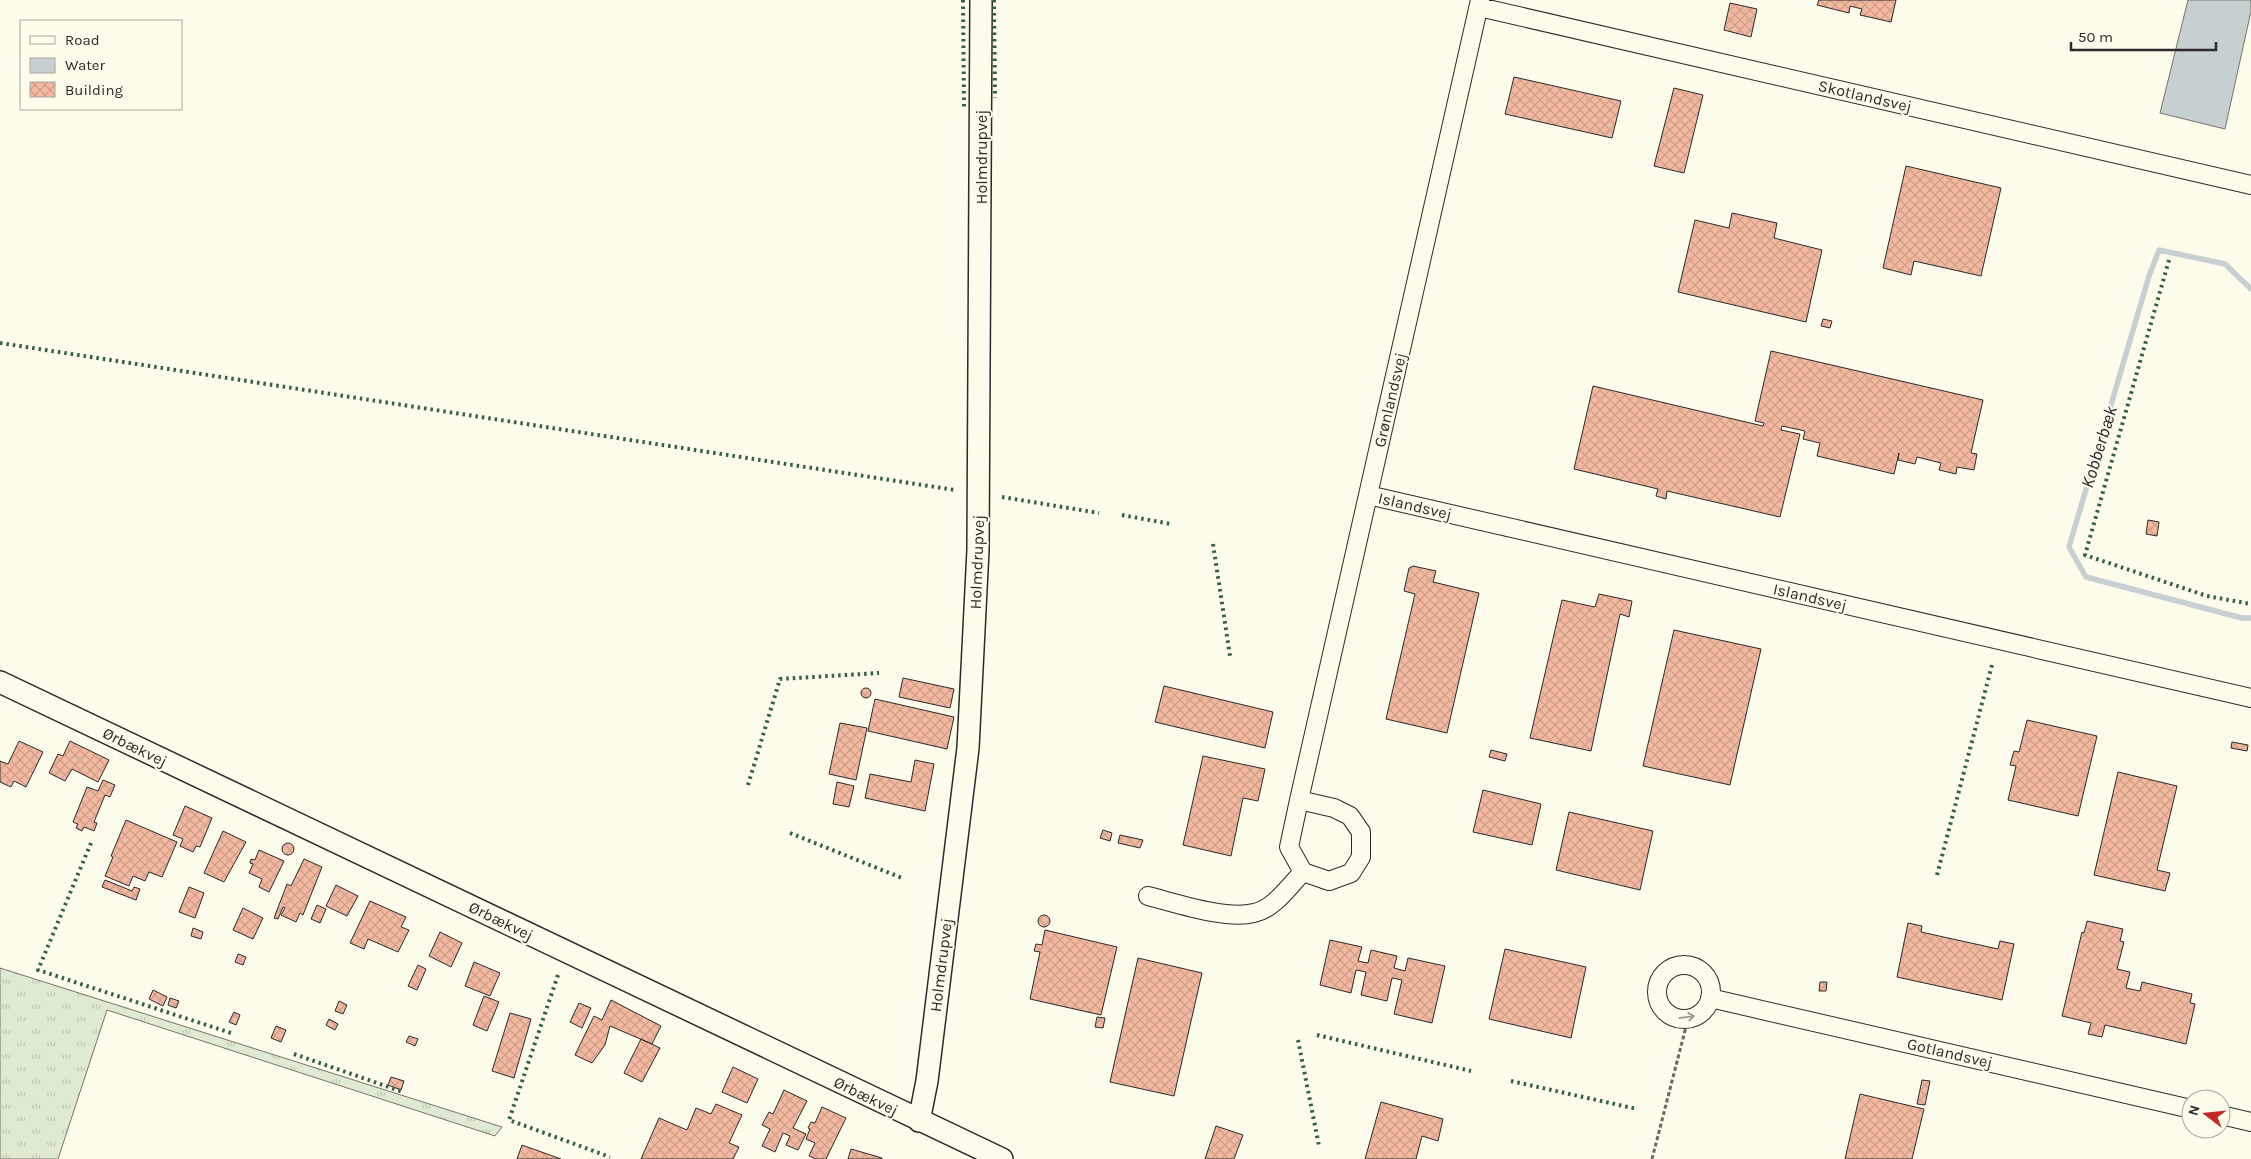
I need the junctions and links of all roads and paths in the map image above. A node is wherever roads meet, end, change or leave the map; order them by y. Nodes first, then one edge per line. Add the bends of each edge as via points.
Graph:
1 (982, 0) edge
2 (1479, 3) edge
3 (2251, 185) edge
4 (1368, 496) junction
5 (0, 682) edge
6 (2251, 698) edge
7 (1299, 800) junction
8 (1303, 872) junction
9 (1148, 896) dead end
10 (1710, 998) junction
11 (1688, 1019) junction
12 (2181, 1106) edge
13 (2231, 1118) edge
14 (919, 1121) junction
15 (2251, 1122) edge
16 (1002, 1159) edge
17 (1652, 1159) edge

1 - 14 street, Holmdrupvej via 978,550 968,738 927,1081
2 - 3 street, Skotlandsvej
2 - 4 street, Grønlandsvej
4 - 6 street, Islandsvej
4 - 7 street, Grønlandsvej
5 - 14 street, Ørbækvej
7 - 8 street, Grønlandsvej via 1289,848
7 - 8 street via 1334,808 1350,816 1360,832 1361,856 1351,873 1329,881
8 - 9 street via 1275,901 1254,913 1228,914
10 - 11 street via 1702,1012
10 -> 11 street via 1707,978 1700,970 1685,965 1670,969 1660,981 1657,996 1668,1014
10 - 12 street, Gotlandsvej
11 - 17 path
13 - 15 street
14 - 16 street, Ørbækvej

